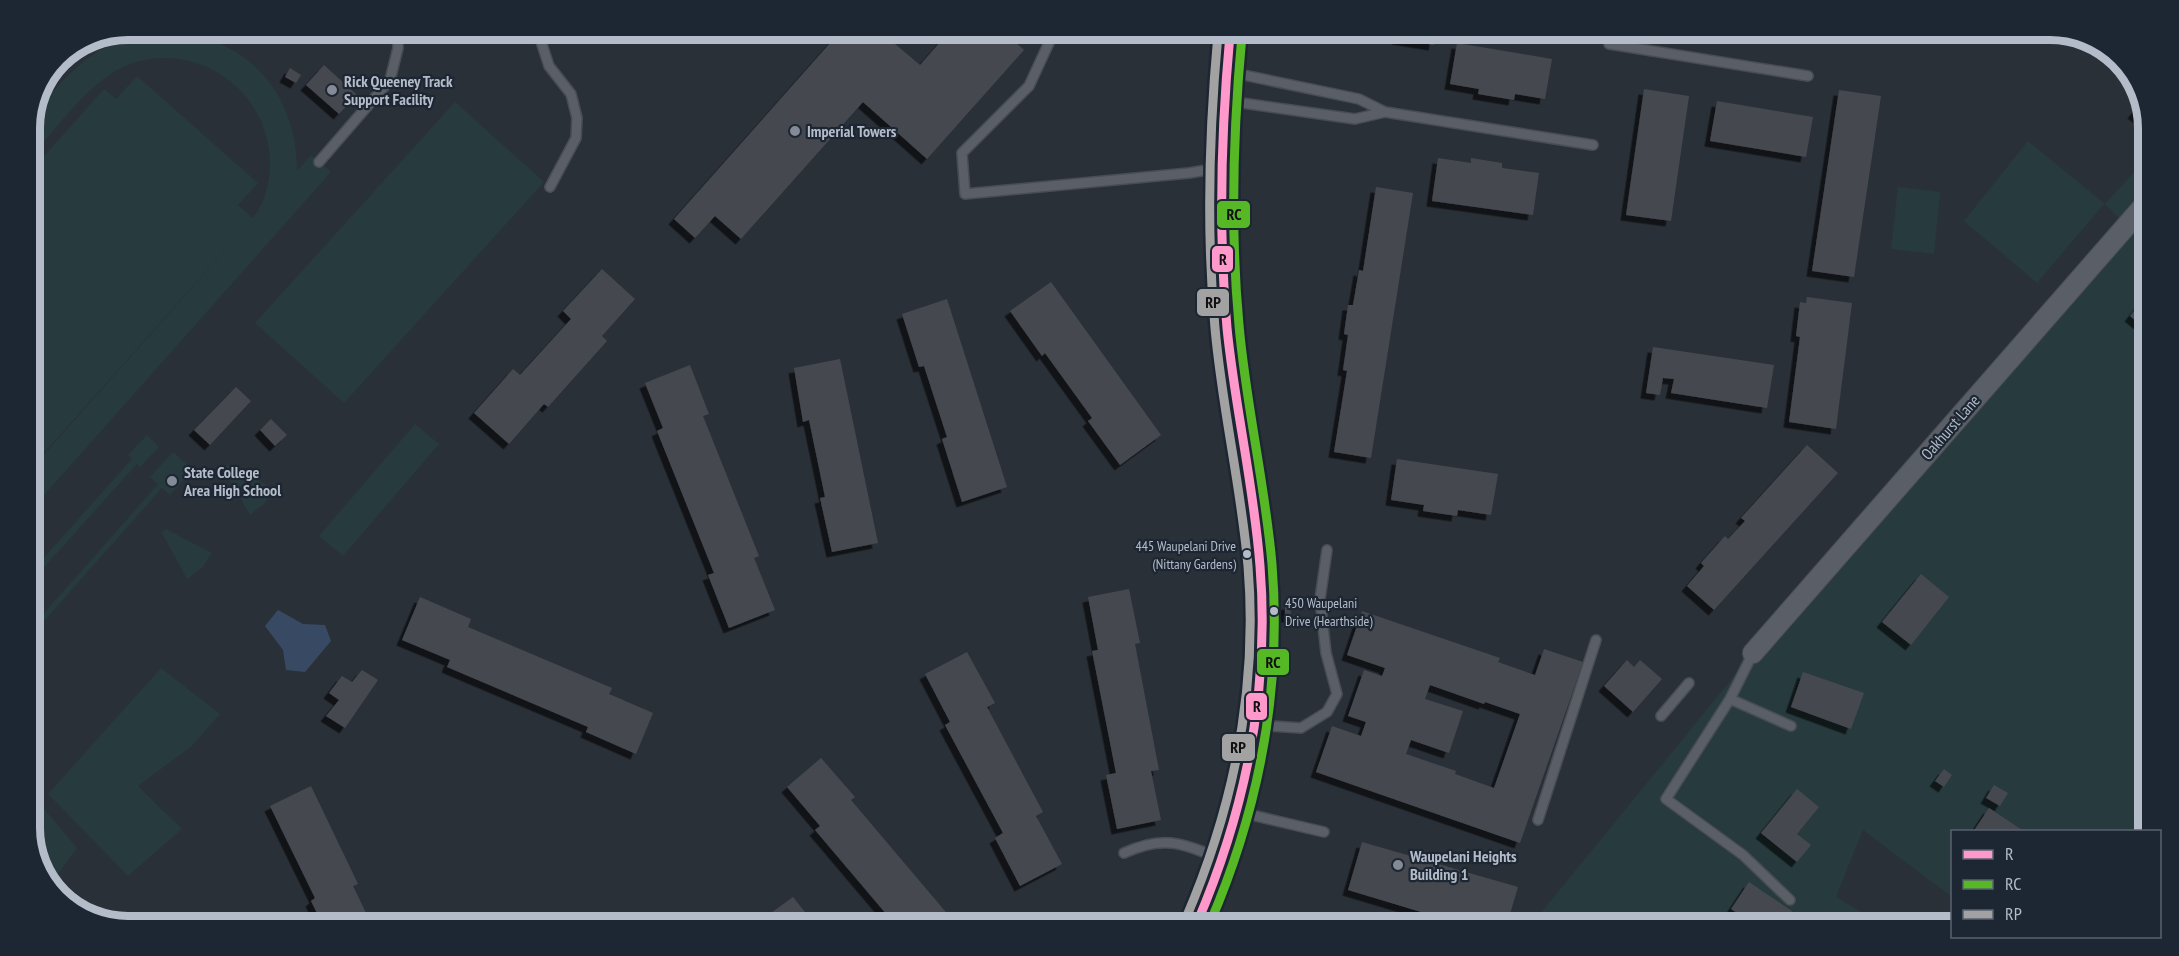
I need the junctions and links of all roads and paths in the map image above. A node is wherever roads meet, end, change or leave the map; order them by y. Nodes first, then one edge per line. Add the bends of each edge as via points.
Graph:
1 (398, 40) edge
2 (541, 40) edge
3 (1050, 40) edge
4 (1229, 40) edge
5 (1609, 44) dead end
6 (1226, 72) junction
7 (1808, 76) dead end
8 (1224, 100) junction
9 (1385, 112) junction
10 (1593, 145) dead end
11 (319, 162) dead end
12 (1222, 167) junction
13 (550, 187) dead end
14 (2138, 212) edge
15 (1327, 550) dead end
16 (1596, 640) dead end
17 (1753, 653) joint
18 (1689, 683) dead end
19 (1730, 699) junction
20 (1661, 716) dead end
21 (1255, 725) junction
22 (1791, 726) dead end
23 (1237, 812) junction
24 (1538, 820) dead end
25 (1324, 832) dead end
26 (1124, 853) dead end
27 (1222, 860) junction
28 (1790, 900) dead end
29 (1200, 916) edge

1 - 11 lane via 390,80
2 - 13 lane via 549,66 571,94 577,118 576,138
3 - 12 lane via 1029,86 962,153 965,194
4 - 6 street
5 - 7 lane
6 - 8 street
6 - 9 lane via 1359,99
8 - 9 lane via 1355,119
8 - 12 street
9 - 10 lane
12 - 21 street via 1227,329 1261,568 1262,642
14 - 17 street, Oakhurst Lane
15 - 21 lane via 1320,599 1326,652 1337,694 1327,712 1301,728
16 - 24 lane
17 - 19 lane
18 - 20 lane
19 - 22 lane
19 - 28 lane via 1666,799 1743,855
21 - 23 street
23 - 25 lane
23 - 27 street
26 - 27 lane via 1144,844 1165,842 1187,845
27 - 29 street

